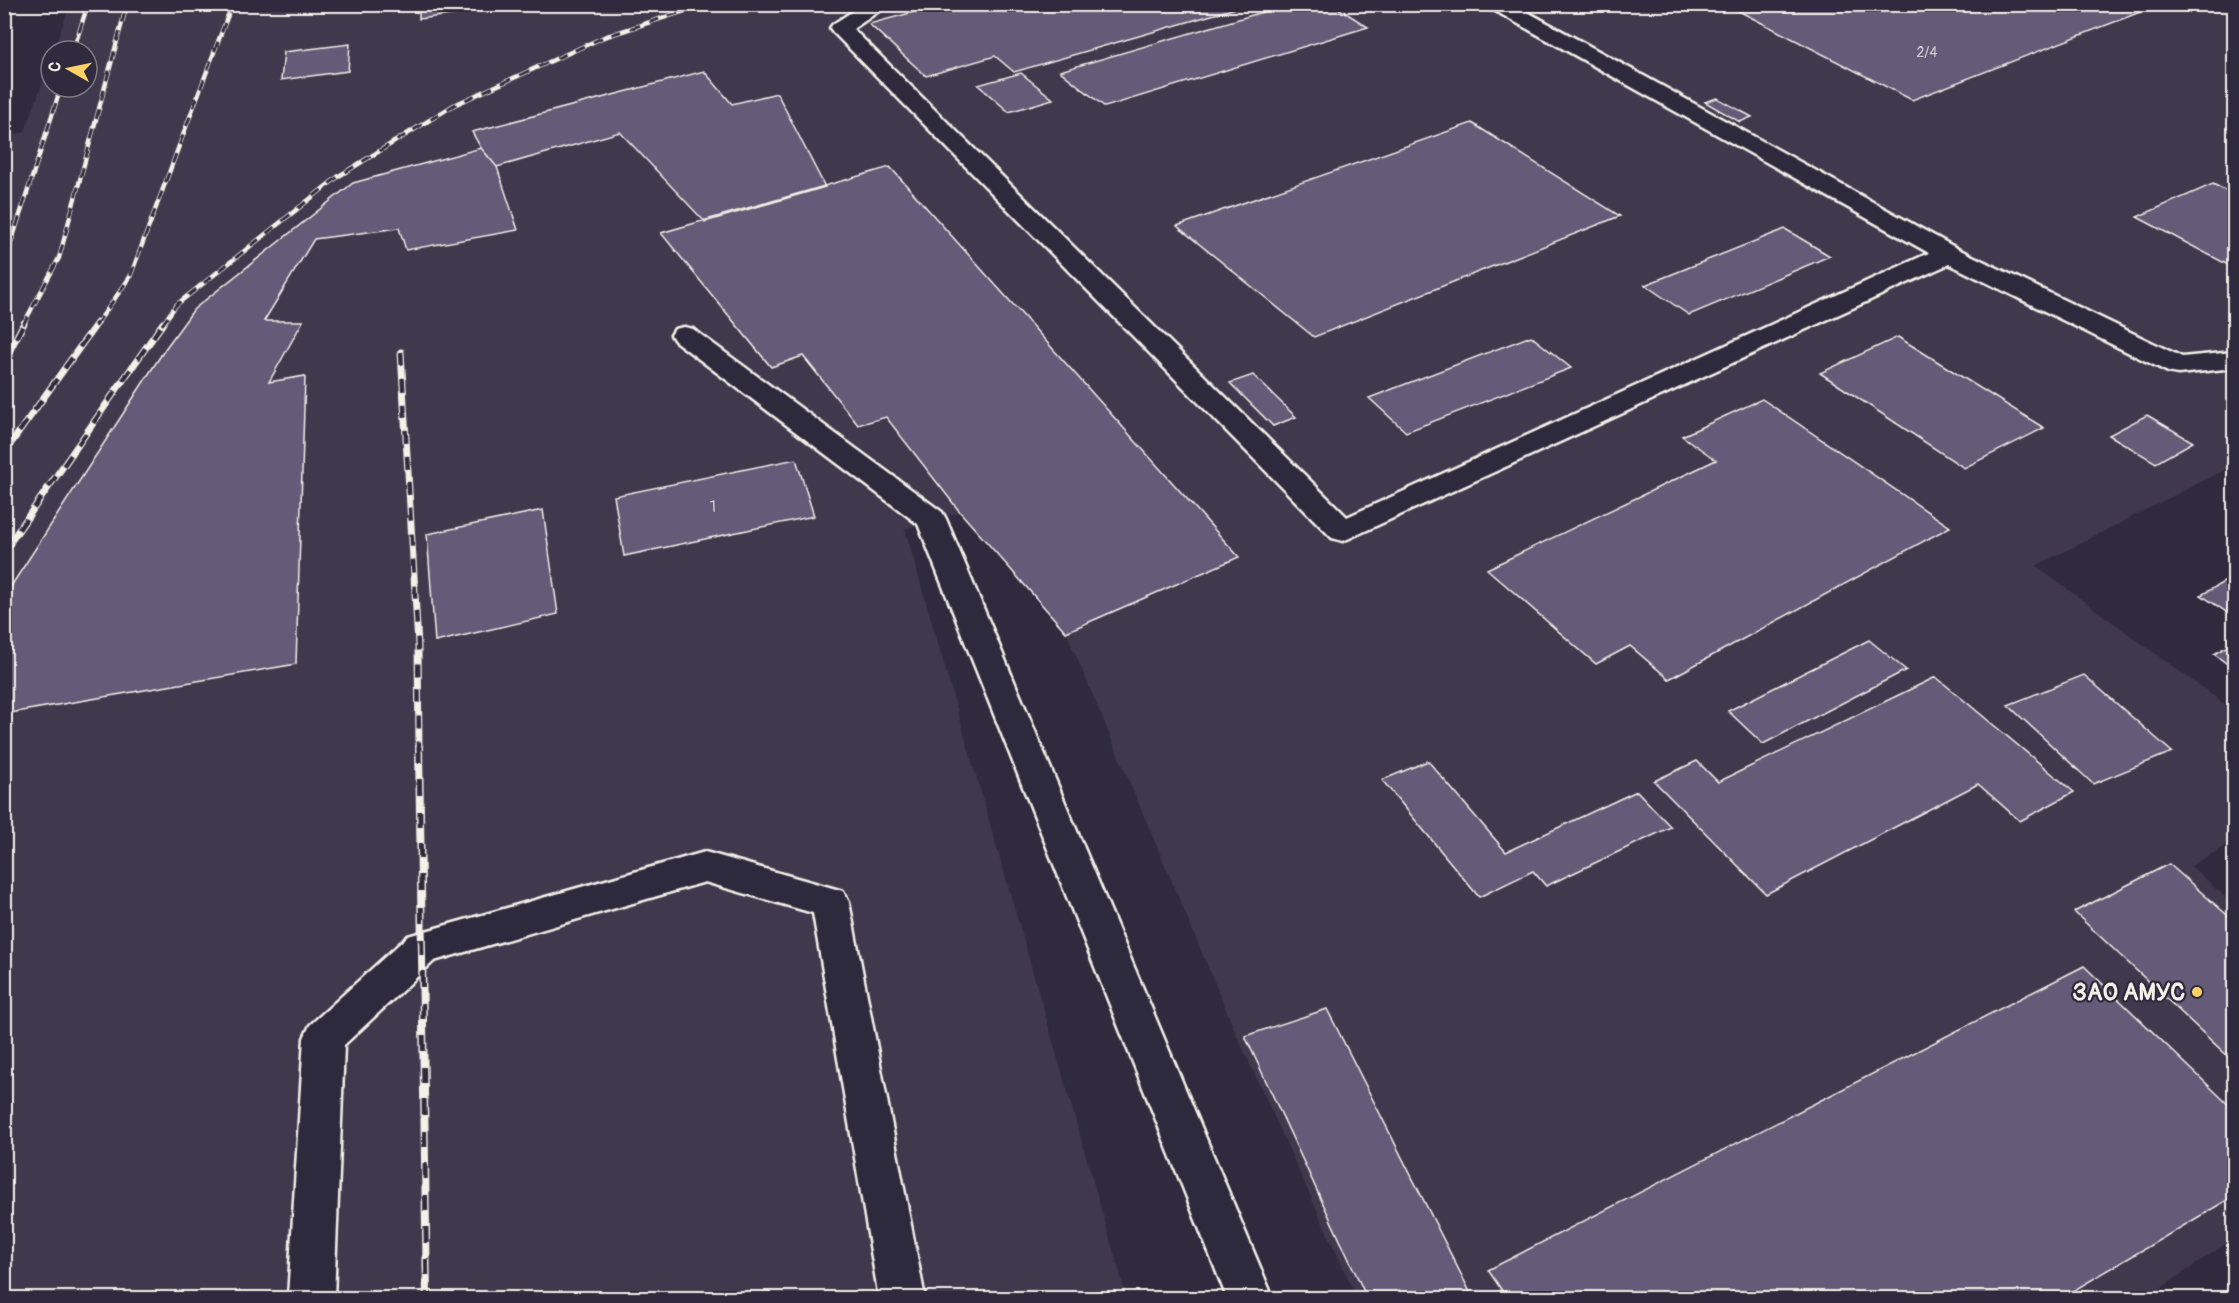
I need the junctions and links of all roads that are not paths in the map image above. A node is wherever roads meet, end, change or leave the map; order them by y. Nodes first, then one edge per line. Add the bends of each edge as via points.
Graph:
1 (879, 4) edge
2 (1497, 4) edge
3 (1949, 254) junction
4 (684, 335) dead end
5 (2235, 360) edge
6 (311, 1299) edge
7 (902, 1299) edge
8 (1250, 1299) edge

1 - 3 lane via 840,28 1343,531
2 - 3 lane
3 - 5 lane via 2178,366
4 - 8 lane via 931,519
6 - 7 lane via 324,1038 422,948 705,867 830,902

